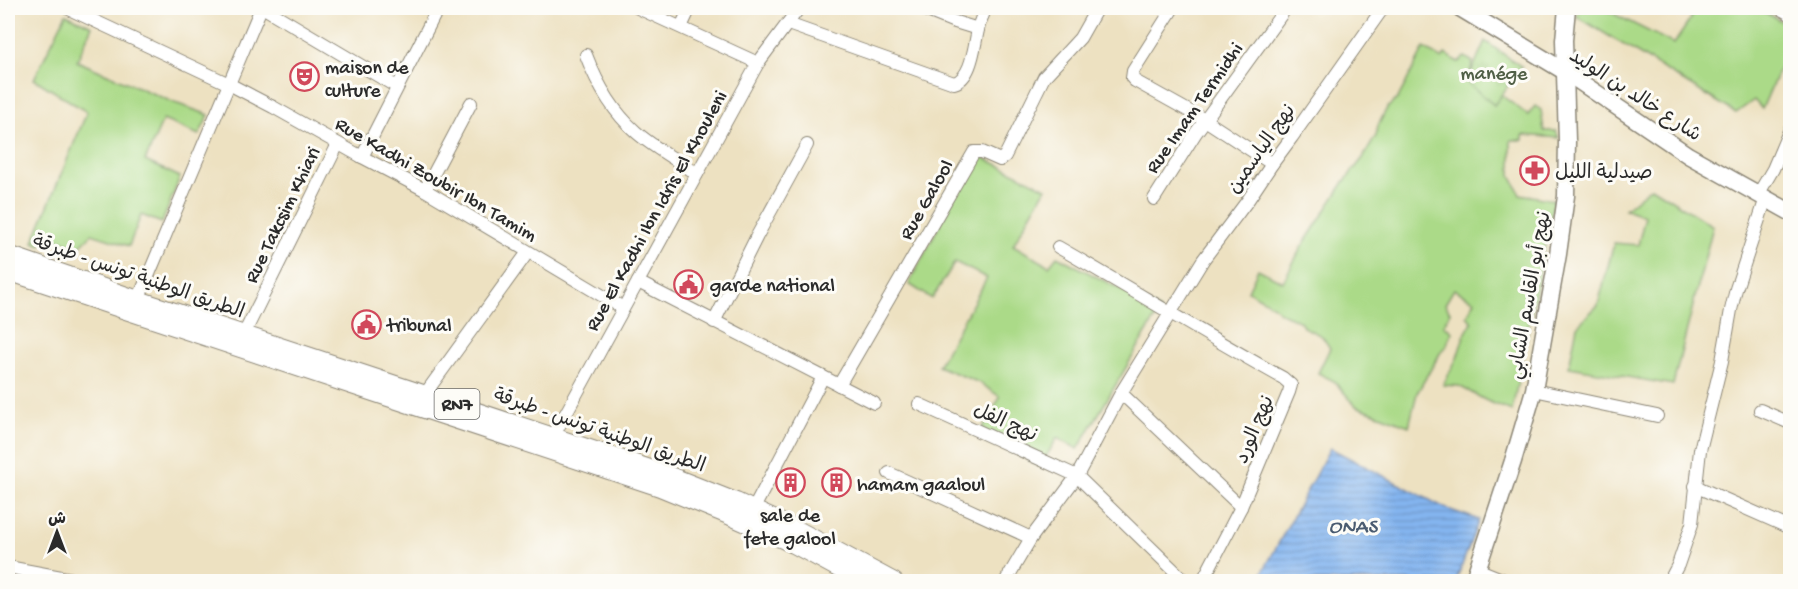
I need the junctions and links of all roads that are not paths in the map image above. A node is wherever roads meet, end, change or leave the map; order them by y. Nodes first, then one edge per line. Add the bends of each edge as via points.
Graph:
1 (67, 8) edge
2 (263, 8) edge
3 (438, 8) edge
4 (641, 8) edge
5 (690, 8) edge
6 (799, 8) edge
7 (920, 8) edge
8 (986, 8) edge
9 (1097, 8) edge
10 (1173, 8) edge
11 (1286, 8) edge
12 (1383, 8) edge
13 (1460, 8) edge
14 (1567, 8) edge
15 (1779, 8) edge
16 (1791, 14) edge
17 (788, 24) junction
18 (681, 27) junction
19 (978, 28) junction
20 (586, 55) dead end
21 (758, 63) junction
22 (1564, 71) junction
23 (228, 84) junction
24 (397, 87) junction
25 (471, 103) dead end
26 (1205, 120) junction
27 (1791, 129) edge
28 (338, 144) junction
29 (807, 145) dead end
30 (362, 157) junction
31 (1272, 164) junction
32 (697, 174) junction
33 (425, 190) junction
34 (1762, 196) junction
35 (1154, 199) dead end
36 (1791, 212) edge
37 (1058, 247) dead end
38 (528, 252) junction
39 (8, 255) edge
40 (8, 271) edge
41 (638, 282) junction
42 (138, 300) junction
43 (623, 308) junction
44 (1170, 311) junction
45 (714, 321) junction
46 (244, 334) junction
47 (823, 377) junction
48 (839, 385) junction
49 (1534, 390) junction
50 (1121, 393) junction
51 (425, 394) junction
52 (874, 403) dead end
53 (919, 404) dead end
54 (1760, 410) dead end
55 (1658, 416) dead end
56 (1791, 423) edge
57 (554, 435) junction
58 (889, 473) dead end
59 (1077, 476) junction
60 (1695, 486) junction
61 (1241, 507) junction
62 (753, 510) junction
63 (1791, 528) edge
64 (1031, 538) junction
65 (8, 567) edge
66 (1475, 575) edge
67 (88, 582) edge
68 (864, 582) edge
69 (894, 582) edge
70 (1005, 582) edge
71 (1186, 582) edge
72 (1202, 582) edge
73 (1509, 582) edge
74 (1669, 582) edge

1 - 23 street, Rue Kadhi Zoubir Ibn Tamim
2 - 23 street
2 - 24 street
3 - 24 street
4 - 18 street
5 - 18 street
6 - 17 street, Rue El Kadhi Ibn Idris El Khouleni
7 - 19 street
8 - 19 street
9 - 48 street, Rue Galool via 1080,38 1044,77 1005,156 1000,160 974,152
10 - 26 street via 1132,78
11 - 26 street, Rue Imam Termidhi
12 - 31 street, نهج الياسمين
13 - 22 street, شارع خالد بن الوليد
14 - 22 street, نهج أبو القاسم الشابي
15 - 16 street
17 - 19 street via 954,83 963,79 968,68
17 - 21 street, Rue El Kadhi Ibn Idris El Khouleni
18 - 21 street
20 - 32 street via 618,114 637,133
21 - 32 street, Rue El Kadhi Ibn Idris El Khouleni
22 - 34 street, شارع خالد بن الوليد via 1688,155
22 - 49 street, نهج أبو القاسم الشابي via 1566,196
23 - 28 street, Rue Kadhi Zoubir Ibn Tamim
23 - 42 street
24 - 30 street
25 - 33 street
26 - 31 street
26 - 35 street, Rue Imam Termidhi
27 - 34 street
28 - 30 street, Rue Kadhi Zoubir Ibn Tamim
28 - 46 street, Rue Takcsim Khiari
29 - 45 street
30 - 33 street, Rue Kadhi Zoubir Ibn Tamim
31 - 44 street, نهج الياسمين
32 - 41 street, Rue El Kadhi Ibn Idris El Khouleni
33 - 38 street, Rue Kadhi Zoubir Ibn Tamim
34 - 36 street, شارع خالد بن الوليد
34 - 60 street via 1736,289
37 - 44 street
38 - 43 street, Rue Kadhi Zoubir Ibn Tamim
38 - 51 street
39 - 42 main road, الطريق الوطنية تونس - طبرقة / RN7
40 - 68 main road, الطريق الوطنية تونس - طبرقة / RN7 via 660,488 794,544
41 - 43 street, Rue El Kadhi Ibn Idris El Khouleni
41 - 45 street
42 - 46 main road, الطريق الوطنية تونس - طبرقة / RN7
43 - 57 street, Rue El Kadhi Ibn Idris El Khouleni
44 - 50 street, نهج الياسمين
44 - 61 street, نهج الورد via 1291,385
45 - 47 street
46 - 51 main road, الطريق الوطنية تونس - طبرقة / RN7
47 - 48 street
47 - 62 street
48 - 52 street
49 - 55 street
49 - 66 street, نهج أبو القاسم الشابي
50 - 59 street, نهج الياسمين
50 - 61 street
51 - 57 main road, الطريق الوطنية تونس - طبرقة / RN7
53 - 59 street, نهج الفل
54 - 56 street
57 - 62 main road, الطريق الوطنية تونس - طبرقة / RN7
58 - 64 street
59 - 64 street, نهج الياسمين
59 - 71 street
60 - 63 street
60 - 74 street via 1692,524
61 - 72 street, نهج الورد
62 - 69 main road, الطريق الوطنية تونس - طبرقة / RN7
64 - 70 street, نهج الياسمين
65 - 67 street
66 - 73 street

